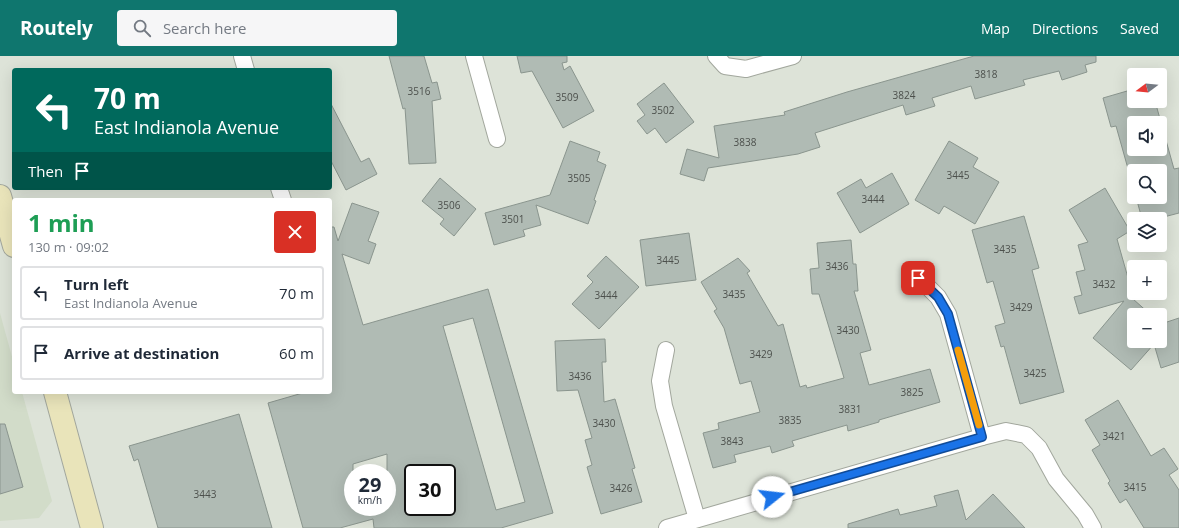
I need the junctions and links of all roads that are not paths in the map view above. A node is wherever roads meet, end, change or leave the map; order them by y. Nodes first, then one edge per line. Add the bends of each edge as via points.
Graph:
1 (242, 56) edge
2 (474, 56) edge
3 (793, 56) edge
4 (720, 61) edge
5 (245, 68) edge
6 (497, 139) dead end
7 (0, 196) edge
8 (12, 239) edge
9 (918, 278) dead end
10 (666, 350) dead end
11 (56, 394) edge
12 (982, 437) junction
13 (697, 519) junction
14 (92, 528) edge
15 (667, 528) edge
16 (1093, 528) edge

1 - 5 street
2 - 6 street
3 - 4 street via 746,69
7 - 8 main road
9 - 12 street via 938,297 948,314
10 - 13 street via 660,381 664,406
11 - 14 main road
12 - 13 street
12 - 16 street via 1006,431 1026,435 1039,448 1056,479 1085,514
13 - 15 street

